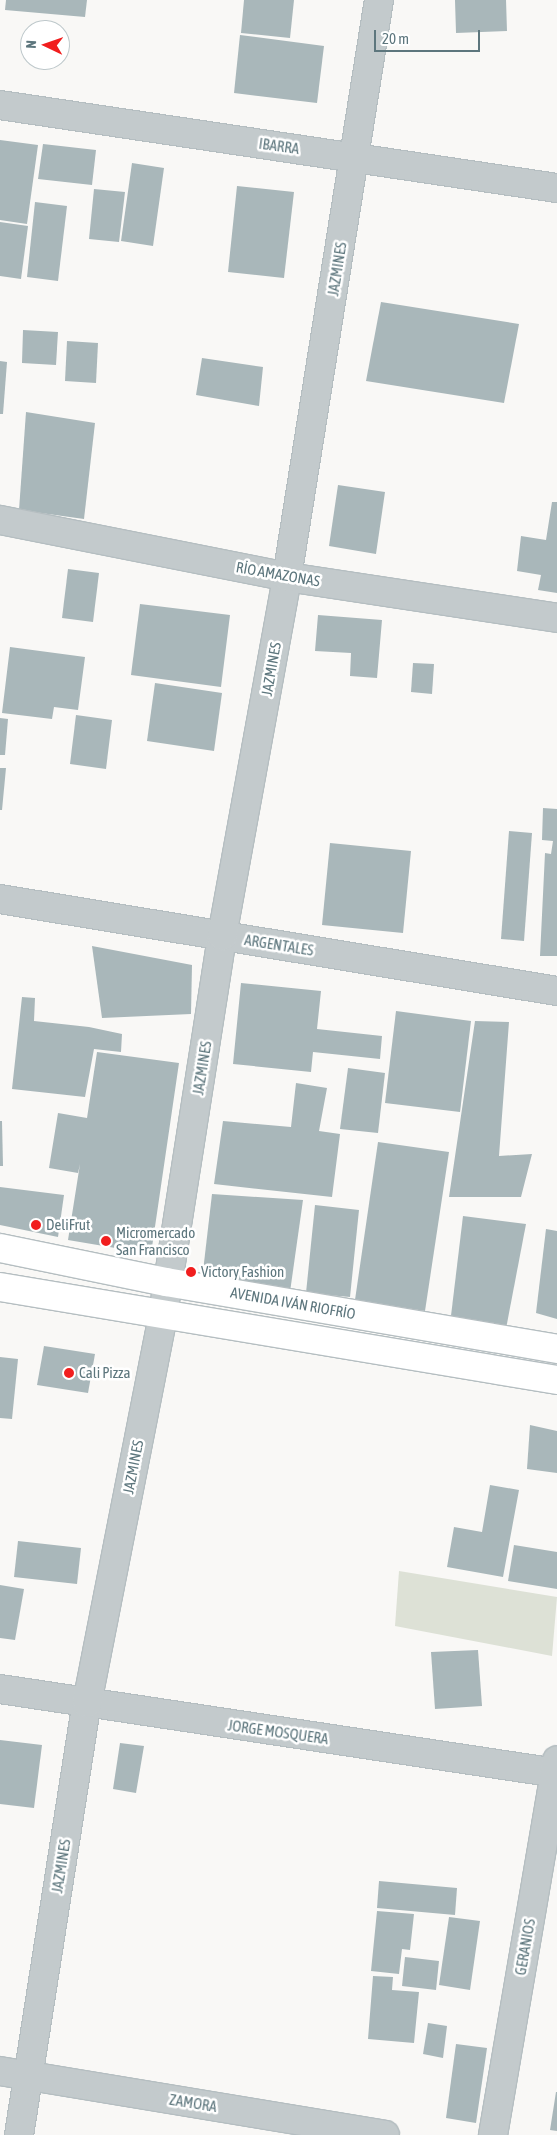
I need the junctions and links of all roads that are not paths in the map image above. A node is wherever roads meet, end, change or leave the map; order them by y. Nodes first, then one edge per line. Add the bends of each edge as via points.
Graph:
1 (379, 0) edge
2 (0, 105) edge
3 (354, 157) junction
4 (557, 188) edge
5 (0, 520) edge
6 (287, 577) junction
7 (557, 618) edge
8 (0, 899) edge
9 (222, 936) junction
10 (557, 991) edge
11 (0, 1248) edge
12 (166, 1282) junction
13 (0, 1287) edge
14 (163, 1314) junction
15 (557, 1349) edge
16 (557, 1380) edge
17 (0, 1689) edge
18 (87, 1703) junction
19 (556, 1768) edge
20 (0, 2071) edge
21 (28, 2076) junction
22 (19, 2135) edge
23 (385, 2135) edge
24 (493, 2135) edge

1 - 3 street, JAZMINES
2 - 3 street, IBARRA
3 - 4 street, IBARRA
3 - 6 street, JAZMINES
5 - 6 street, RÍO AMAZONAS
6 - 7 street, RÍO AMAZONAS
6 - 9 street, JAZMINES
8 - 9 street, ARGENTALES
9 - 10 street, ARGENTALES
9 - 12 street, JAZMINES
11 - 12 main road, AVENIDA IVÁN RIOFRÍO
12 - 14 street, JAZMINES
12 - 15 main road, AVENIDA IVÁN RIOFRÍO
13 - 14 main road
14 - 16 main road
14 - 18 street, JAZMINES
17 - 18 street, JORGE MOSQUERA
18 - 19 street, JORGE MOSQUERA
18 - 21 street, JAZMINES
19 - 24 street, GERANIOS
20 - 21 street, ZAMORA
21 - 22 street, JAZMINES
21 - 23 street, ZAMORA

